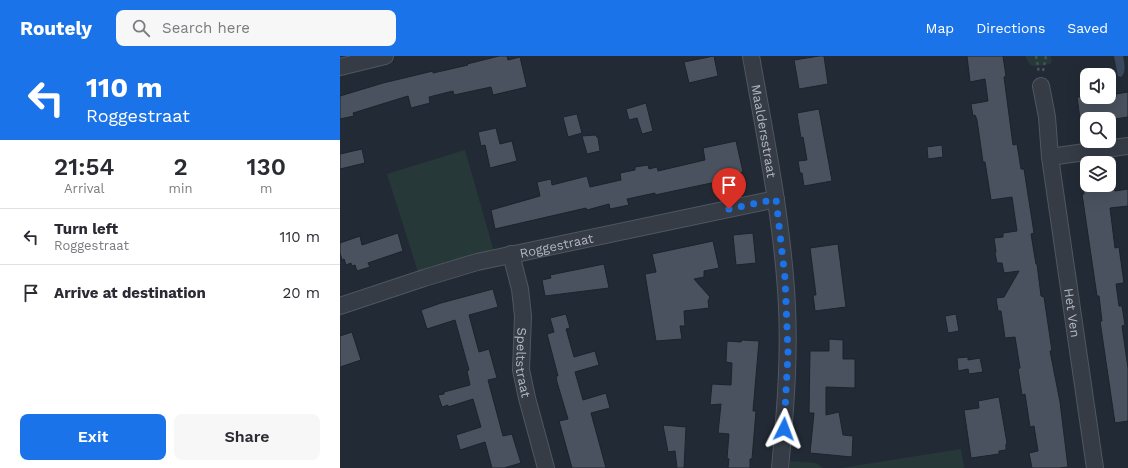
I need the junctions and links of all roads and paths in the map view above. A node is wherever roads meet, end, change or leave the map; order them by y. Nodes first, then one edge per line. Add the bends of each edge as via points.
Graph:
1 (385, 56) edge
2 (751, 56) edge
3 (340, 67) edge
4 (1041, 86) dead end
5 (1128, 146) edge
6 (1050, 156) junction
7 (776, 199) junction
8 (511, 254) junction
9 (340, 306) edge
10 (546, 468) edge
11 (780, 468) edge
12 (1095, 468) edge

1 - 3 street
2 - 7 street, Maaldersstraat
4 - 6 street, Het Ven
5 - 6 street
6 - 12 street, Het Ven
7 - 8 street, Roggestraat
7 - 11 street, Maaldersstraat via 785,278 788,353
8 - 9 street, Roggestraat via 424,278
8 - 10 street, Speltstraat via 520,289 523,316 521,370

